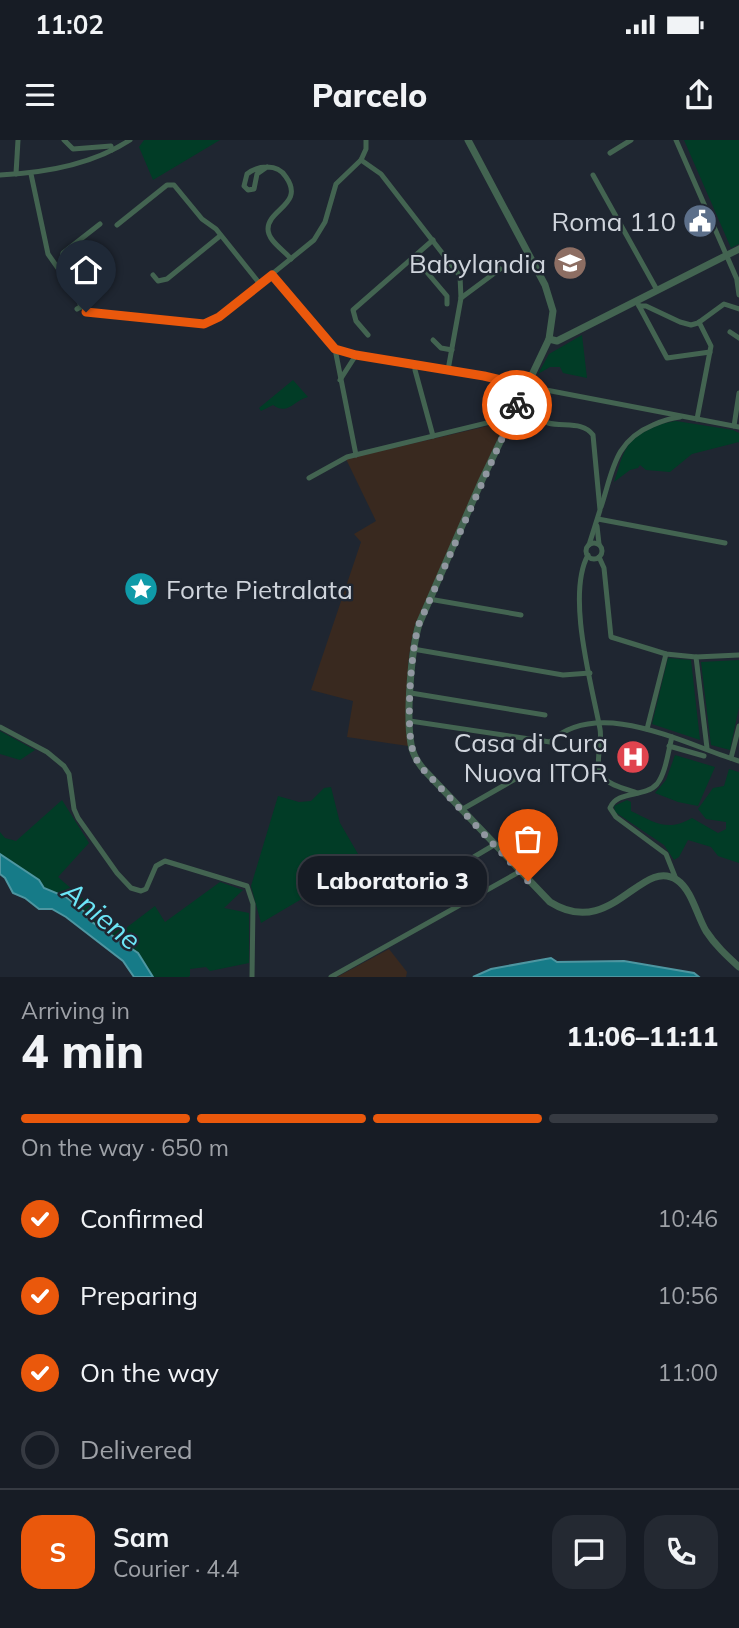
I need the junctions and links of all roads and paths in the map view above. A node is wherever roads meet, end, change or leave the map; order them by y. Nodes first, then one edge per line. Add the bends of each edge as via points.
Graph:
1 (18, 140) edge
2 (64, 140) edge
3 (130, 140) edge
4 (366, 140) edge
5 (468, 140) edge
6 (631, 140) edge
7 (676, 140) edge
8 (112, 150) junction
9 (610, 153) dead end
10 (361, 160) junction
11 (267, 167) junction
12 (16, 174) junction
13 (31, 174) junction
14 (0, 175) edge
15 (593, 175) dead end
16 (100, 224) dead end
17 (117, 225) dead end
18 (220, 236) junction
19 (433, 240) junction
20 (739, 248) edge
21 (726, 255) junction
22 (414, 257) junction
23 (291, 259) junction
24 (500, 269) dead end
25 (87, 271) dead end
26 (153, 275) dead end
27 (272, 275) junction
28 (738, 282) edge
29 (260, 284) junction
30 (74, 285) junction
31 (657, 290) junction
32 (739, 295) edge
33 (461, 298) junction
34 (447, 304) dead end
35 (638, 304) junction
36 (739, 309) edge
37 (699, 323) junction
38 (730, 332) dead end
39 (368, 335) dead end
40 (739, 338) edge
41 (549, 339) junction
42 (433, 341) dead end
43 (335, 349) junction
44 (452, 350) junction
45 (710, 352) junction
46 (356, 355) junction
47 (415, 370) dead end
48 (448, 370) junction
49 (340, 380) junction
50 (526, 386) junction
51 (739, 393) edge
52 (522, 395) junction
53 (666, 412) junction
54 (511, 417) junction
55 (685, 417) junction
56 (697, 419) junction
57 (664, 420) junction
58 (736, 426) edge
59 (433, 436) junction
60 (356, 455) junction
61 (309, 478) dead end
62 (600, 510) junction
63 (597, 521) junction
64 (725, 543) dead end
65 (599, 544) junction
66 (589, 545) junction
67 (589, 555) junction
68 (599, 557) junction
69 (429, 599) junction
70 (521, 615) dead end
71 (413, 649) junction
72 (666, 654) junction
73 (739, 655) edge
74 (696, 657) junction
75 (590, 673) junction
76 (411, 693) junction
77 (545, 716) dead end
78 (410, 721) junction
79 (598, 723) junction
80 (739, 726) edge
81 (0, 727) edge
82 (647, 729) junction
83 (671, 737) junction
84 (669, 746) junction
85 (707, 748) junction
86 (704, 757) dead end
87 (731, 758) junction
88 (739, 761) edge
89 (531, 770) dead end
90 (637, 793) junction
91 (461, 810) junction
92 (494, 845) junction
93 (519, 872) junction
94 (676, 879) junction
95 (435, 880) dead end
96 (739, 967) edge
97 (252, 977) edge
98 (331, 977) edge

1 - 12 street
2 - 8 street via 73,149 111,146
3 - 8 street
4 - 10 street
5 - 41 street via 545,285 553,315
6 - 9 street
7 - 21 street
8 - 13 street
10 - 19 street via 381,174
10 - 23 street via 336,184 319,234
11 - 11 street via 247,174 247,189 256,188 257,174
11 - 23 street via 283,172 290,185 288,202 270,221 268,231
12 - 13 street
12 - 14 street
13 - 30 street via 48,254
15 - 31 street
16 - 30 street via 63,253
17 - 18 street via 172,184
18 - 26 street via 167,279 158,281
18 - 29 street
19 - 22 street
19 - 33 street via 457,271
20 - 21 street
21 - 28 street
21 - 31 street
22 - 34 street via 447,296
22 - 39 street via 352,310
23 - 27 street
24 - 33 street
25 - 30 street
27 - 29 street
27 - 43 street
28 - 32 street
29 - 30 street via 204,324 107,315 84,308
31 - 35 street
33 - 44 street
35 - 37 street via 683,324
35 - 41 street via 559,340
35 - 45 street via 667,358
36 - 37 street via 722,305
37 - 45 street
38 - 40 street
41 - 50 street
42 - 44 street
43 - 46 street
43 - 49 street
44 - 48 street
45 - 56 street
46 - 48 street
46 - 49 street
47 - 59 street
48 - 50 street
49 - 60 street
50 - 52 street
50 - 53 street
51 - 58 street
52 - 54 street
52 - 62 street via 548,423 577,426 592,434
53 - 55 street
53 - 57 street
54 - 59 street
54 - 69 street
55 - 56 street
55 - 57 street
56 - 58 street
57 - 62 street via 625,443
59 - 60 street
60 - 61 street
62 - 63 street
63 - 64 street
63 - 65 street
63 - 66 street
65 - 66 street
65 - 68 street
66 - 67 street
67 - 68 street
67 - 75 street via 579,595
68 - 72 street via 611,637
69 - 70 street
69 - 71 street
71 - 75 street via 563,675
71 - 76 street
72 - 74 street
72 - 82 street
73 - 74 street
74 - 85 street
75 - 79 street
76 - 77 street
76 - 78 street
78 - 79 street via 550,742 569,728
78 - 91 street via 417,760
79 - 82 street
79 - 90 street via 602,775
80 - 87 street
81 - 97 street via 64,766 76,814 131,888 146,889 156,866 163,862 247,886 253,904
82 - 83 street
83 - 84 street
83 - 85 street
84 - 86 street
84 - 90 street via 659,782 649,791
85 - 87 street
87 - 88 street
89 - 91 street
90 - 94 street via 614,802 610,811 663,851
91 - 92 street
92 - 93 street
92 - 95 street
93 - 94 street via 550,902 579,914 602,909 655,877
93 - 98 street
94 - 96 street via 708,933

